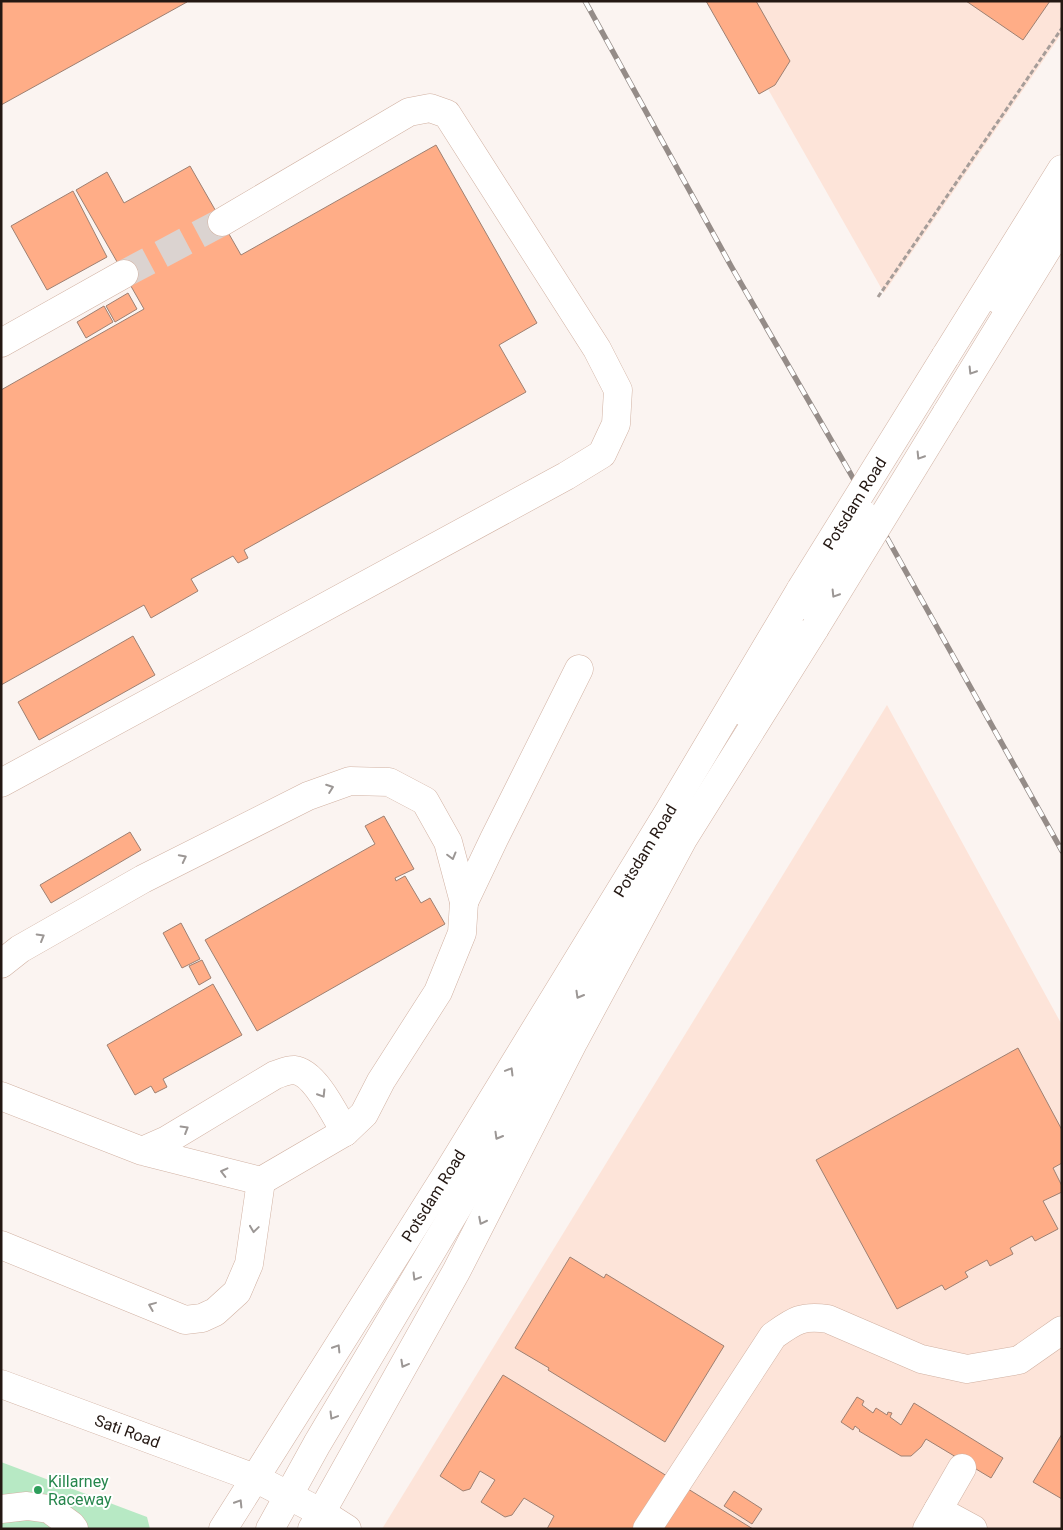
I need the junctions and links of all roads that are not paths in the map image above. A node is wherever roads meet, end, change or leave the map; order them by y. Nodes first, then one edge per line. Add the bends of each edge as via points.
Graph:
1 (1062, 168) edge
2 (1062, 197) edge
3 (222, 222) tunnel mouth
4 (1062, 226) edge
5 (124, 274) tunnel mouth
6 (1, 343) edge
7 (948, 364) junction
8 (808, 608) junction
9 (579, 669) dead end
10 (1, 783) edge
11 (464, 902) junction
12 (1, 964) edge
13 (1, 1096) edge
14 (345, 1132) junction
15 (142, 1152) junction
16 (261, 1181) junction
17 (1, 1245) edge
18 (1062, 1330) edge
19 (1, 1384) edge
20 (962, 1468) dead end
21 (255, 1478) junction
22 (289, 1495) junction
23 (1, 1509) edge
24 (317, 1521) edge
25 (951, 1524) edge
26 (74, 1529) edge
27 (223, 1529) edge
28 (270, 1529) edge
29 (347, 1529) edge
30 (647, 1529) edge

1 - 7 main road, Potsdam Road
2 - 7 main road
3 - 10 main road via 409,112 430,108 447,114 597,349 618,390 616,424 602,454 566,476
4 -> 8 main road, Potsdam Road, bridge via 946,414
5 - 6 main road
7 - 8 main road, Potsdam Road, bridge
21 -> 8 main road, Potsdam Road via 448,1172 669,811
8 -> 22 main road via 680,816 462,1200
8 -> 24 main road, Potsdam Road via 574,1041 456,1272
9 - 11 main road
12 -> 11 main road via 20,949 143,879 308,796 350,781 389,782 425,801 448,842
11 - 14 main road via 462,933 438,992 381,1081 364,1114
13 - 15 main road
15 -> 14 main road via 275,1076 295,1070 315,1084
14 - 16 main road
16 -> 15 main road
16 -> 17 main road via 249,1264 237,1292 215,1312 202,1318 185,1320
18 - 30 main road via 1019,1360 967,1369 921,1359 828,1319 796,1320 772,1336
19 - 21 main road, Sati Road
20 - 25 main road
21 - 22 main road, Sati Road
27 -> 21 main road, Potsdam Road
22 - 24 main road, Sati Road
22 - 28 main road
23 - 26 main road via 27,1506 50,1509
24 - 29 main road, Sati Road

